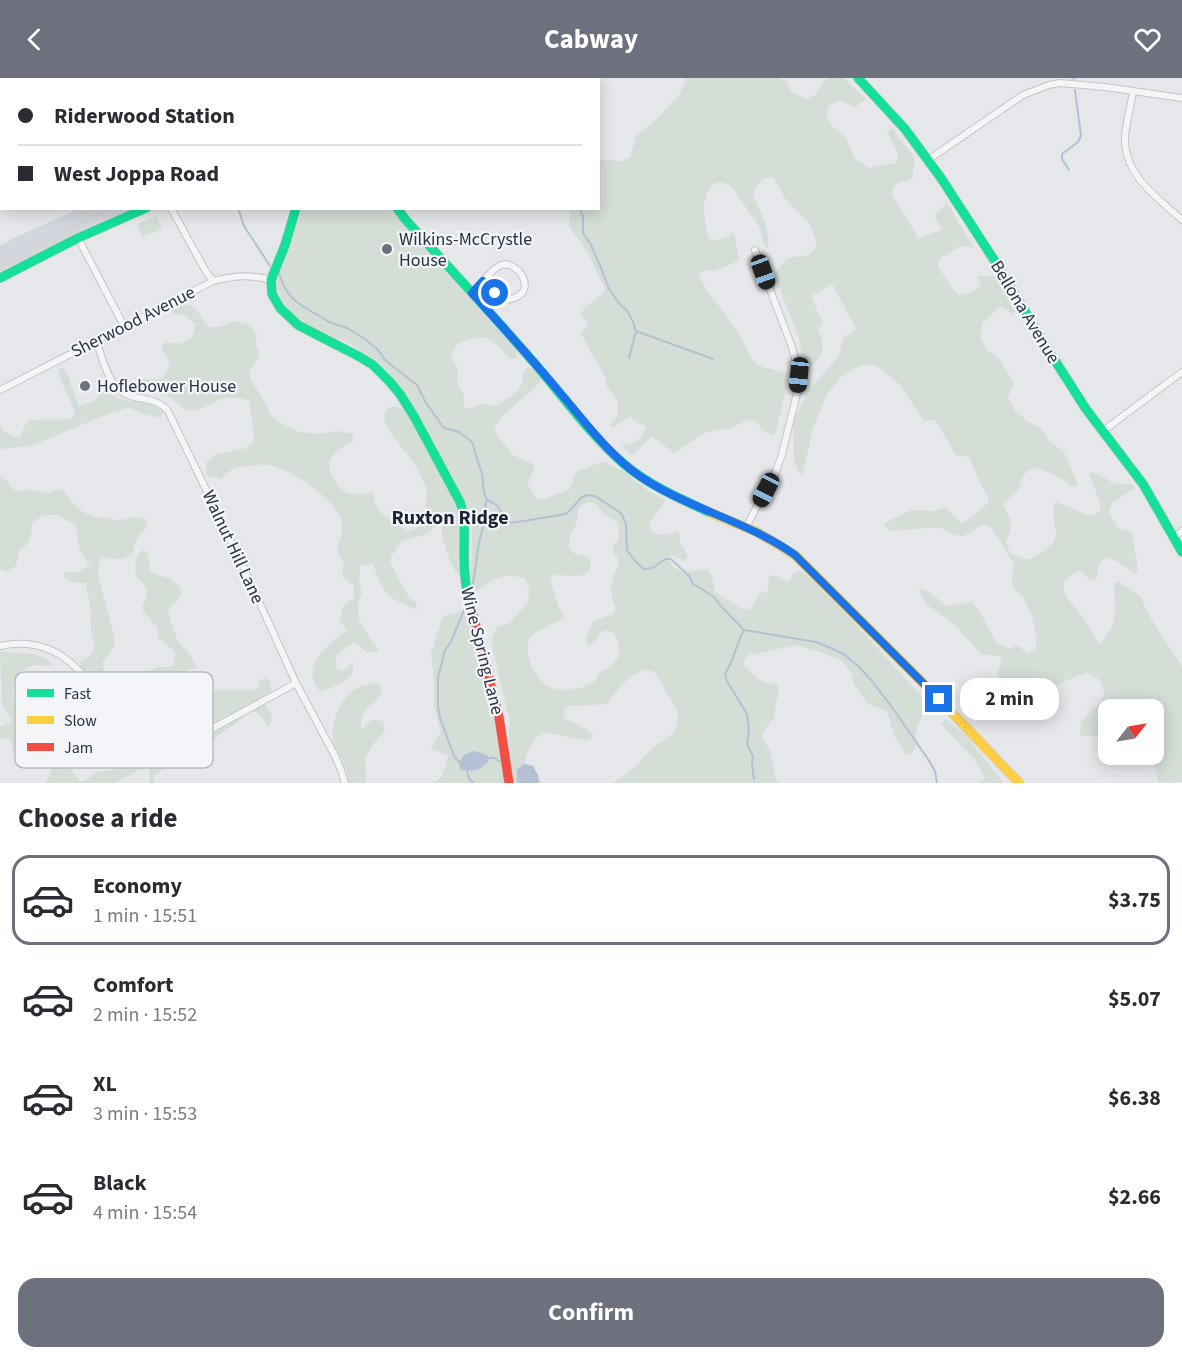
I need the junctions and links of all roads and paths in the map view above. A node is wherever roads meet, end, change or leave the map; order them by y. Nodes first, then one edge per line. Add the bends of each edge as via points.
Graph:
1 (858, 78) edge
2 (1133, 92) junction
3 (1182, 98) edge
4 (928, 160) junction
5 (141, 210) edge
6 (172, 210) edge
7 (295, 210) edge
8 (400, 210) edge
9 (1182, 219) edge
10 (78, 238) junction
11 (755, 250) dead end
12 (0, 278) edge
13 (271, 280) junction
14 (213, 281) junction
15 (483, 281) junction
16 (472, 293) junction
17 (124, 326) junction
18 (96, 340) junction
19 (1182, 372) edge
20 (0, 390) edge
21 (1103, 431) junction
22 (746, 527) junction
23 (1182, 531) edge
24 (1173, 538) junction
25 (1182, 552) edge
26 (0, 646) edge
27 (79, 672) edge
28 (296, 683) junction
29 (213, 728) edge
30 (345, 783) edge
31 (509, 783) edge
32 (1019, 783) edge

1 - 4 street, Bellona Avenue
2 - 3 street
2 - 4 street via 1049,84 1023,95
2 - 9 street via 1125,142 1129,164 1137,177
4 - 21 street, Bellona Avenue
5 - 10 street
6 - 14 street
7 - 13 street
8 - 16 street
10 - 12 street
10 - 17 street
11 - 22 street via 799,375 783,453
13 - 14 street, Sherwood Avenue via 248,275
13 - 31 street, Wine Spring Lane via 272,294 288,317 373,365 400,394 460,502 466,527 466,595 497,708
14 - 17 street, Sherwood Avenue
15 - 15 street via 501,298 509,300 524,290 525,281 519,271 506,264 498,266
15 - 16 street
16 - 22 street via 618,459 672,495
17 - 18 street, Sherwood Avenue
18 - 20 street, Sherwood Avenue
18 - 28 street, Walnut Hill Lane via 118,389 158,402 168,411
19 - 21 street
21 - 24 street, Bellona Avenue via 1132,467
22 - 32 street via 783,547 808,567
23 - 24 street
24 - 25 street, Bellona Avenue
26 - 27 street via 40,645 66,658
28 - 29 street
28 - 30 street, Walnut Hill Lane

